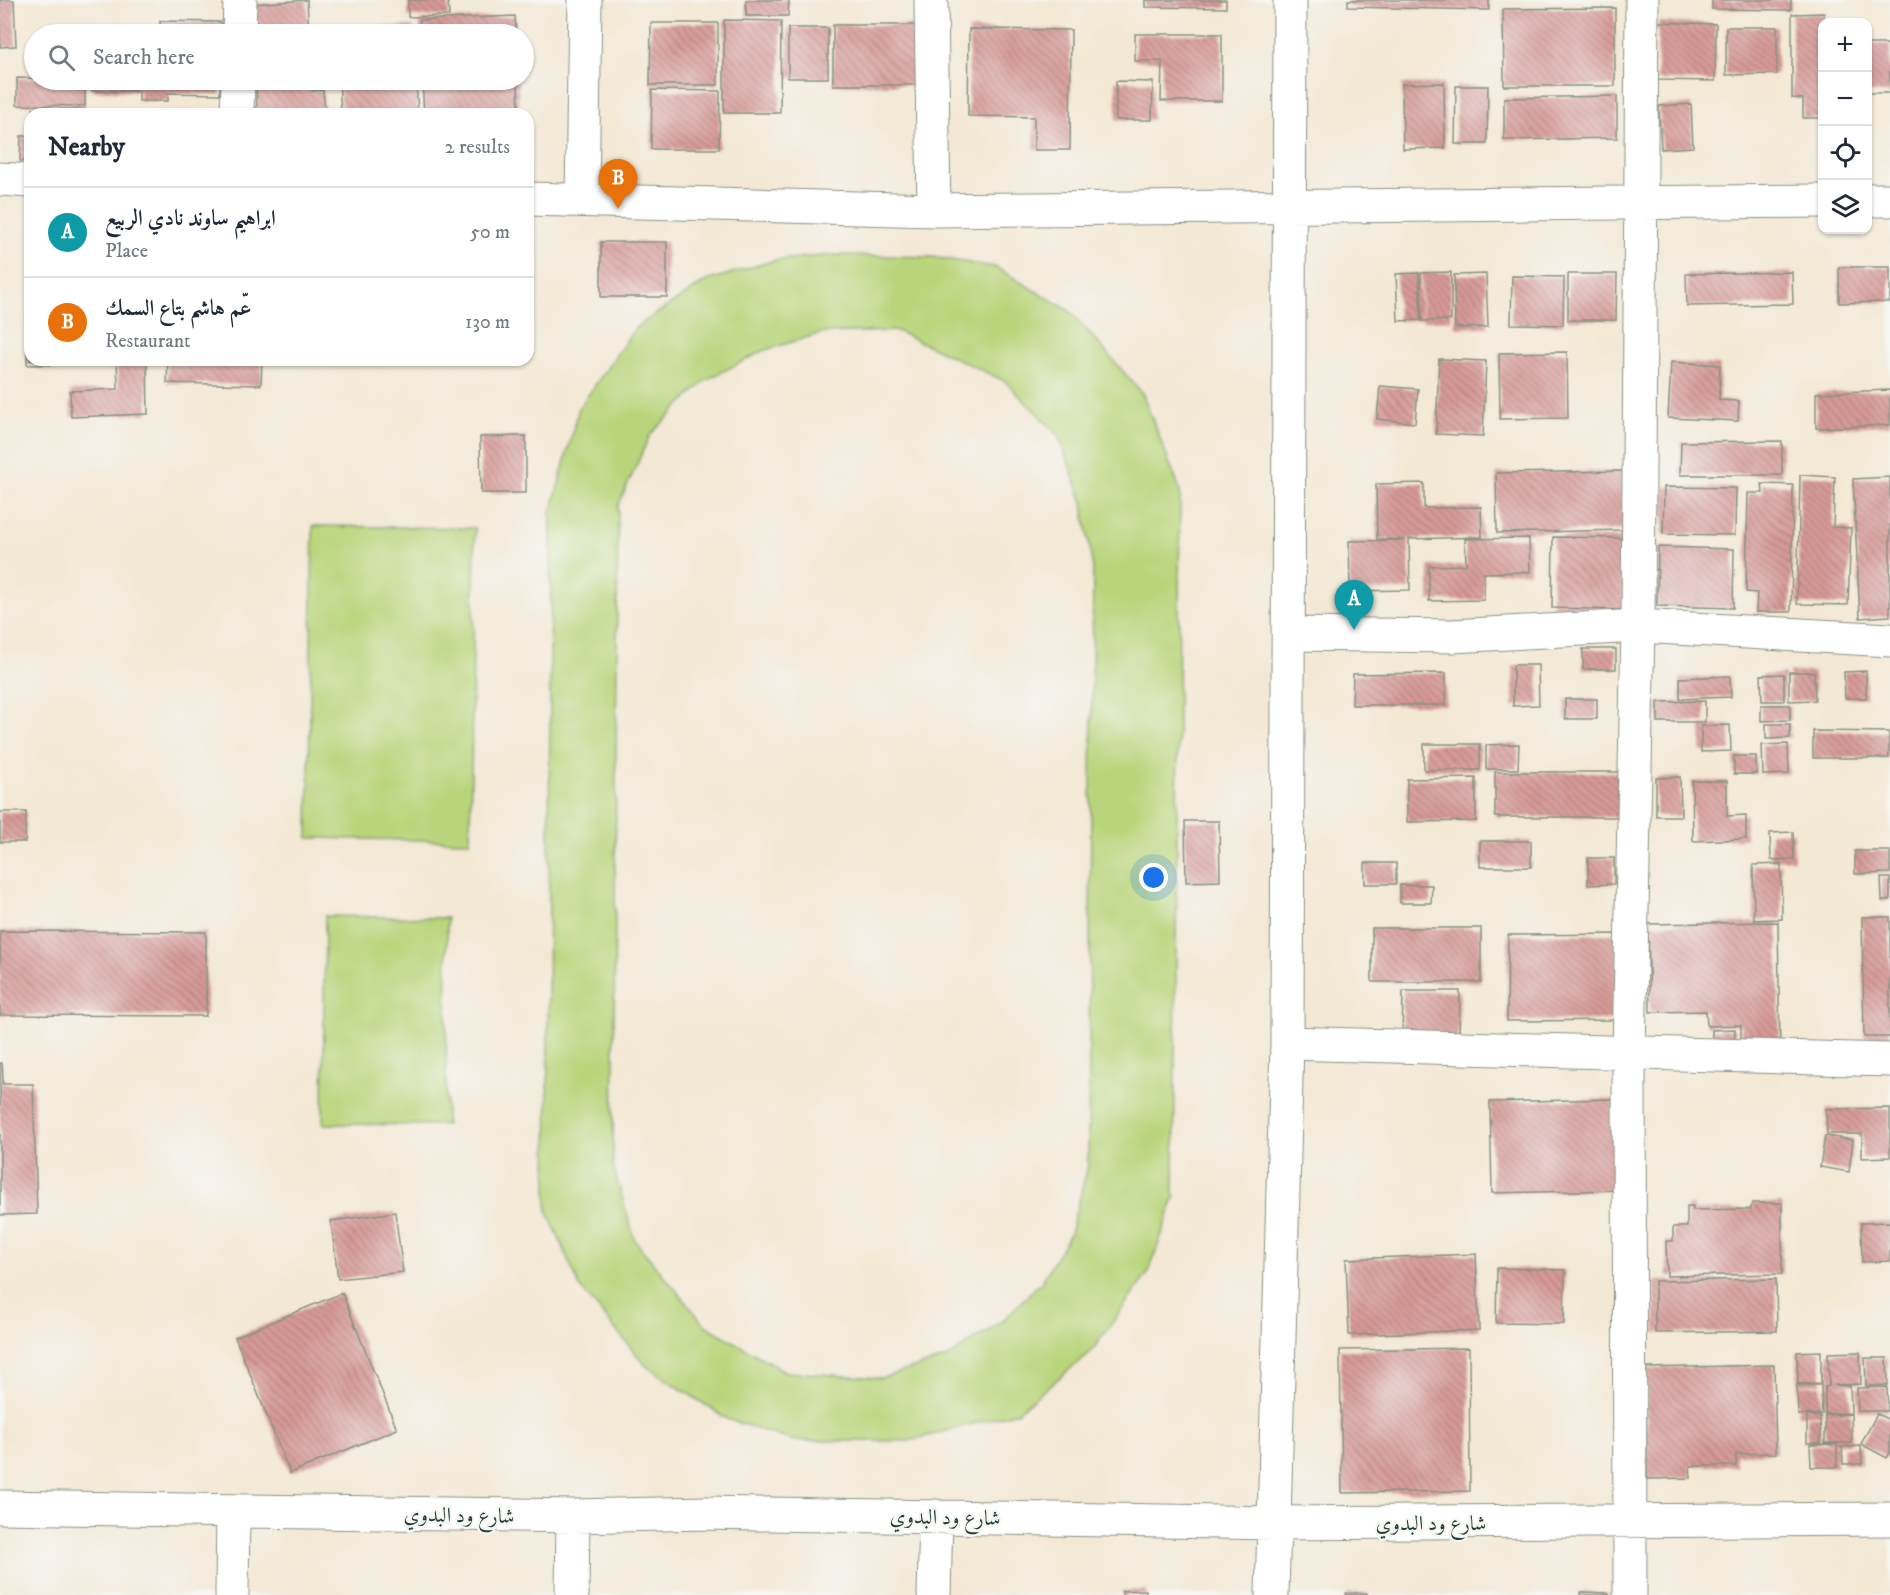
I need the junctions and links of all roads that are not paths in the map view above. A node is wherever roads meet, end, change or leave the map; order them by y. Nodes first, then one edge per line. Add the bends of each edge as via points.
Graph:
1 (240, 0) edge
2 (585, 0) edge
3 (931, 0) edge
4 (1290, 0) edge
5 (1642, 0) edge
6 (239, 24) edge
7 (238, 90) edge
8 (237, 108) edge
9 (0, 179) edge
10 (24, 181) edge
11 (534, 199) edge
12 (582, 199) junction
13 (1872, 200) edge
14 (1890, 200) edge
15 (1818, 201) edge
16 (1641, 202) junction
17 (1291, 207) junction
18 (934, 210) junction
19 (1638, 626) junction
20 (1289, 634) junction
21 (1890, 640) edge
22 (1287, 1043) junction
23 (1629, 1053) junction
24 (1890, 1060) edge
25 (0, 1507) edge
26 (233, 1512) junction
27 (573, 1516) junction
28 (936, 1516) junction
29 (1890, 1519) edge
30 (1632, 1522) junction
31 (1274, 1523) junction
32 (232, 1595) edge
33 (572, 1595) edge
34 (934, 1595) edge
35 (1272, 1595) edge
36 (1630, 1595) edge

1 - 6 street
2 - 12 street
3 - 18 street
4 - 17 street
5 - 16 street
7 - 8 street
9 - 10 street
11 - 12 street
12 - 18 street
13 - 14 street
15 - 16 street
16 - 17 street
16 - 19 street
17 - 18 street
17 - 20 street
19 - 20 street via 1452,636
19 - 21 street
19 - 23 street
20 - 22 street
22 - 23 street
22 - 31 street
23 - 24 street
23 - 30 street
25 - 26 street, شارع ود البدوي
26 - 27 street, شارع ود البدوي
26 - 32 street
27 - 28 street, شارع ود البدوي
27 - 33 street
28 - 31 street, شارع ود البدوي
28 - 34 street
29 - 30 street, شارع ود البدوي
30 - 31 street, شارع ود البدوي
30 - 36 street
31 - 35 street

